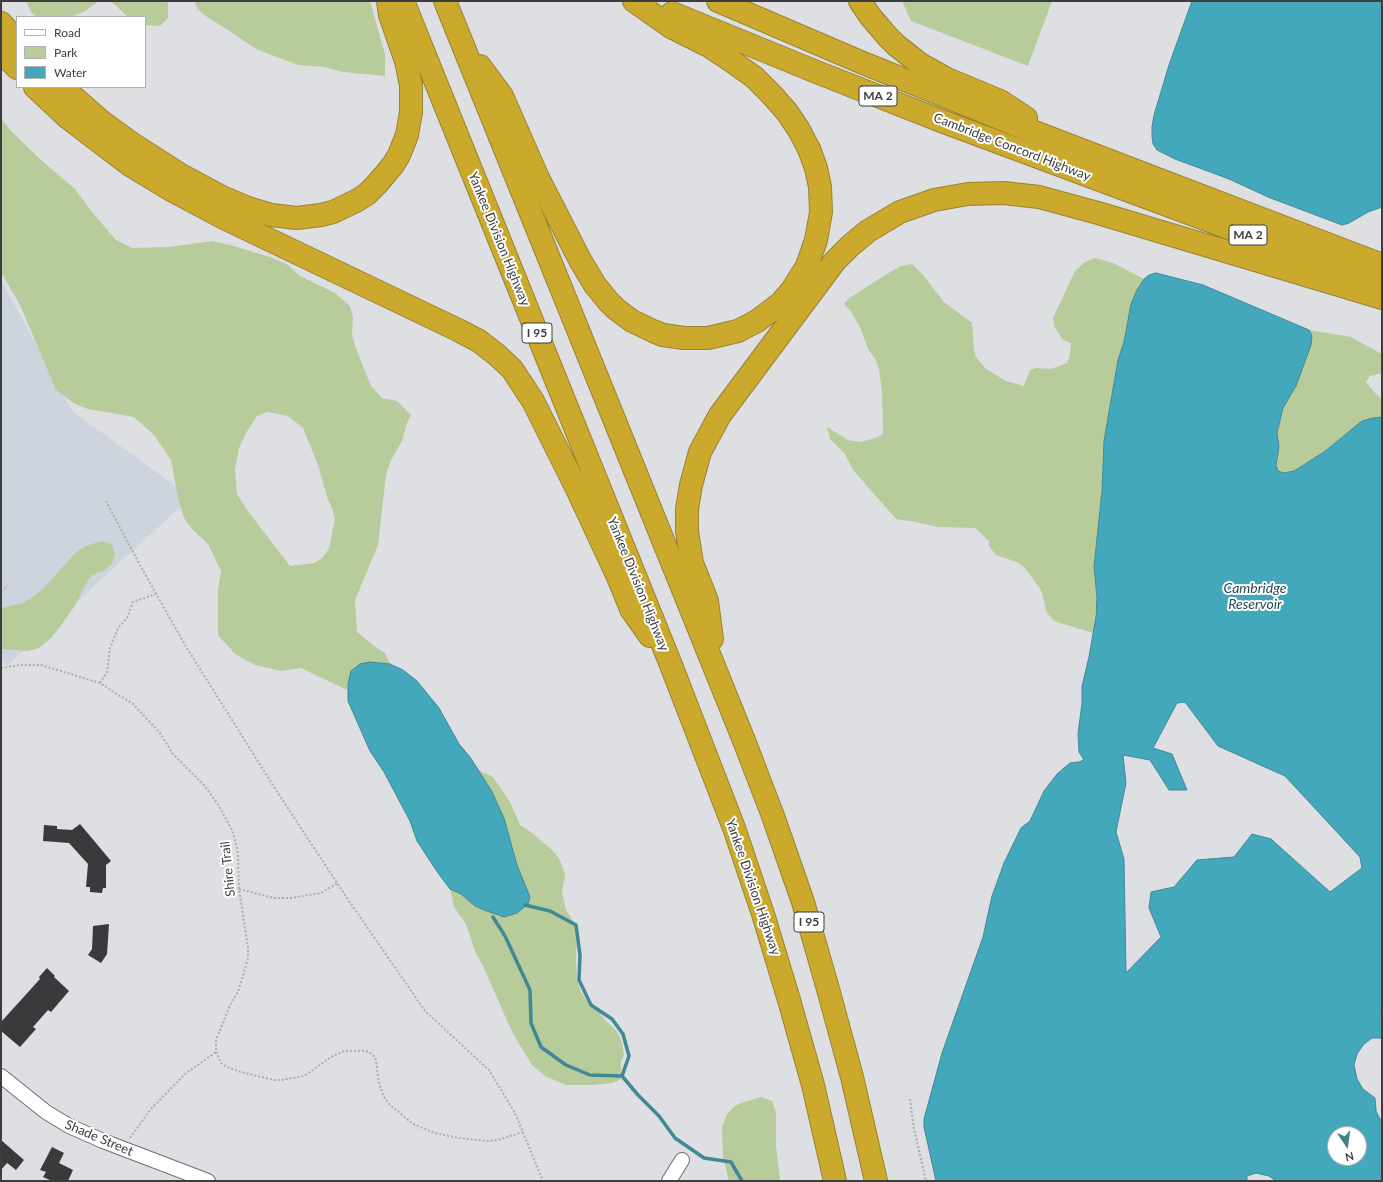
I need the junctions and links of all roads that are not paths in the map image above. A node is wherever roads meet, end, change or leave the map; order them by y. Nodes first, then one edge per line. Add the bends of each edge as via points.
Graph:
1 (388, 1) edge
2 (403, 1) edge
3 (445, 1) edge
4 (634, 1) edge
5 (645, 1) edge
6 (718, 1) edge
7 (860, 1) edge
8 (1, 23) edge
9 (16, 41) edge
10 (461, 41) junction
11 (1, 51) edge
12 (16, 67) edge
13 (36, 88) edge
14 (63, 88) edge
15 (1071, 146) junction
16 (1260, 219) junction
17 (1382, 256) edge
18 (1382, 265) edge
19 (1382, 285) edge
20 (1382, 298) edge
21 (671, 665) junction
22 (716, 670) junction
23 (1, 1076) edge
24 (682, 1160) dead end
25 (208, 1181) edge
26 (669, 1181) edge
27 (835, 1181) edge
28 (876, 1181) edge

1 - 14 highway via 411,85 411,112 407,135 393,165 377,184 367,194 333,212 297,218 271,215 222,197 181,175 131,143
2 - 21 highway, Yankee Division Highway / I 95
3 - 10 highway, I 95
4 - 10 highway via 671,27 710,46 754,77 787,112 809,149 816,168 820,217 814,249 802,274 790,293 774,310 752,324 728,334 708,338 663,335 632,321 608,301 582,264 538,178 502,96
5 - 19 highway, Cambridge Concord Highway / MA 2 via 916,112
6 - 15 highway, Cambridge Concord Highway / MA 2 via 904,80
7 - 15 highway via 887,36 920,64 952,82 1000,102
8 - 9 highway
10 - 22 highway, I 95
11 - 12 highway
13 - 21 highway via 100,143 173,191 458,330 501,358 522,383 546,425 598,532 630,609
15 - 16 highway, Cambridge Concord Highway / MA 2
16 - 17 highway via 1302,226
16 - 18 highway, Cambridge Concord Highway / MA 2
20 - 22 highway via 1098,212 1039,197 1004,193 957,195 923,203 890,217 850,246 828,270 720,416 698,457 689,497 687,537 692,563 707,601
21 - 27 highway, Yankee Division Highway / I 95 via 734,828 777,956 813,1086
22 - 28 highway, I 95 via 773,816 803,902 838,1025
23 - 25 street, Shade Street via 57,1120 123,1149
24 - 26 street

